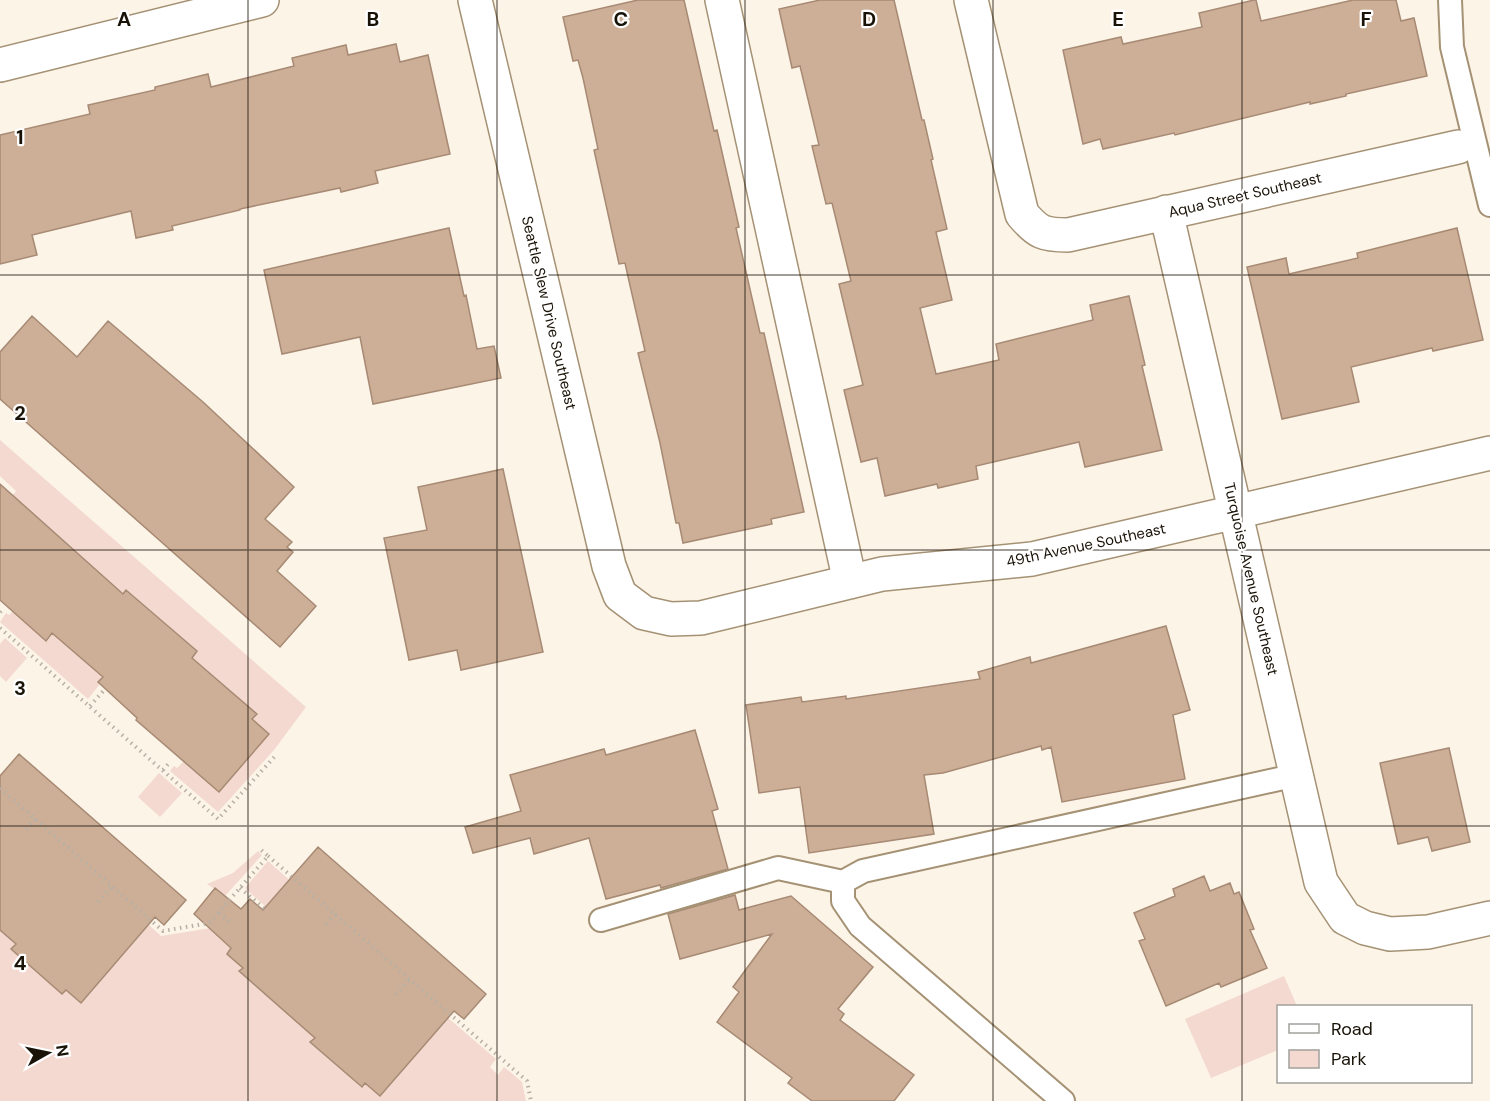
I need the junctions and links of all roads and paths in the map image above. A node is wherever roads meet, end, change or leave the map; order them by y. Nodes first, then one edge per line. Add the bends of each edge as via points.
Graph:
1 (262, 0) edge
2 (475, 0) edge
3 (722, 0) edge
4 (971, 0) edge
5 (1450, 0) edge
6 (0, 64) edge
7 (1458, 147) dead end
8 (1490, 205) edge
9 (1166, 212) junction
10 (1490, 453) edge
11 (1236, 511) junction
12 (850, 582) junction
13 (644, 613) joint
14 (0, 628) edge
15 (106, 688) dead end
16 (90, 706) junction
17 (277, 754) dead end
18 (170, 762) dead end
19 (163, 770) junction
20 (1297, 775) junction
21 (0, 788) edge
22 (35, 819) junction
23 (26, 829) dead end
24 (260, 849) dead end
25 (268, 856) junction
26 (843, 882) junction
27 (112, 886) junction
28 (240, 888) junction
29 (98, 902) dead end
30 (266, 909) dead end
31 (219, 913) junction
32 (335, 914) junction
33 (1490, 918) edge
34 (601, 920) dead end
35 (230, 922) dead end
36 (326, 924) dead end
37 (410, 979) junction
38 (396, 995) dead end
39 (531, 1101) edge
40 (1063, 1101) edge

1 - 6 street
2 - 13 street, Seattle Slew Drive Southeast via 609,566 620,595
3 - 12 street
4 - 9 street, Aqua Street Southeast via 1017,198 1022,214 1034,228 1048,235 1068,235
5 - 8 lane via 1452,46
7 - 9 street, Aqua Street Southeast
9 - 11 street, Turquoise Avenue Southeast
10 - 11 street, 49th Avenue Southeast
11 - 12 street, 49th Avenue Southeast via 1032,559 906,570
11 - 20 street, Turquoise Avenue Southeast
12 - 13 street, 49th Avenue Southeast via 701,618 671,619
14 - 16 path
15 - 16 path
16 - 19 path
17 - 19 path via 218,819
18 - 19 path
20 - 26 lane via 863,871
20 - 33 street, Turquoise Avenue Southeast via 1321,882 1345,918 1390,934 1428,932
21 - 22 path
22 - 23 path
22 - 27 path
24 - 25 path
25 - 28 path
25 - 32 path
26 - 34 lane via 778,868
26 - 40 lane via 843,901 860,926
27 - 29 path
27 - 31 path via 163,931 210,923
28 - 30 path
28 - 31 path
31 - 35 path
32 - 36 path
32 - 37 path
37 - 38 path
37 - 39 path via 527,1081

